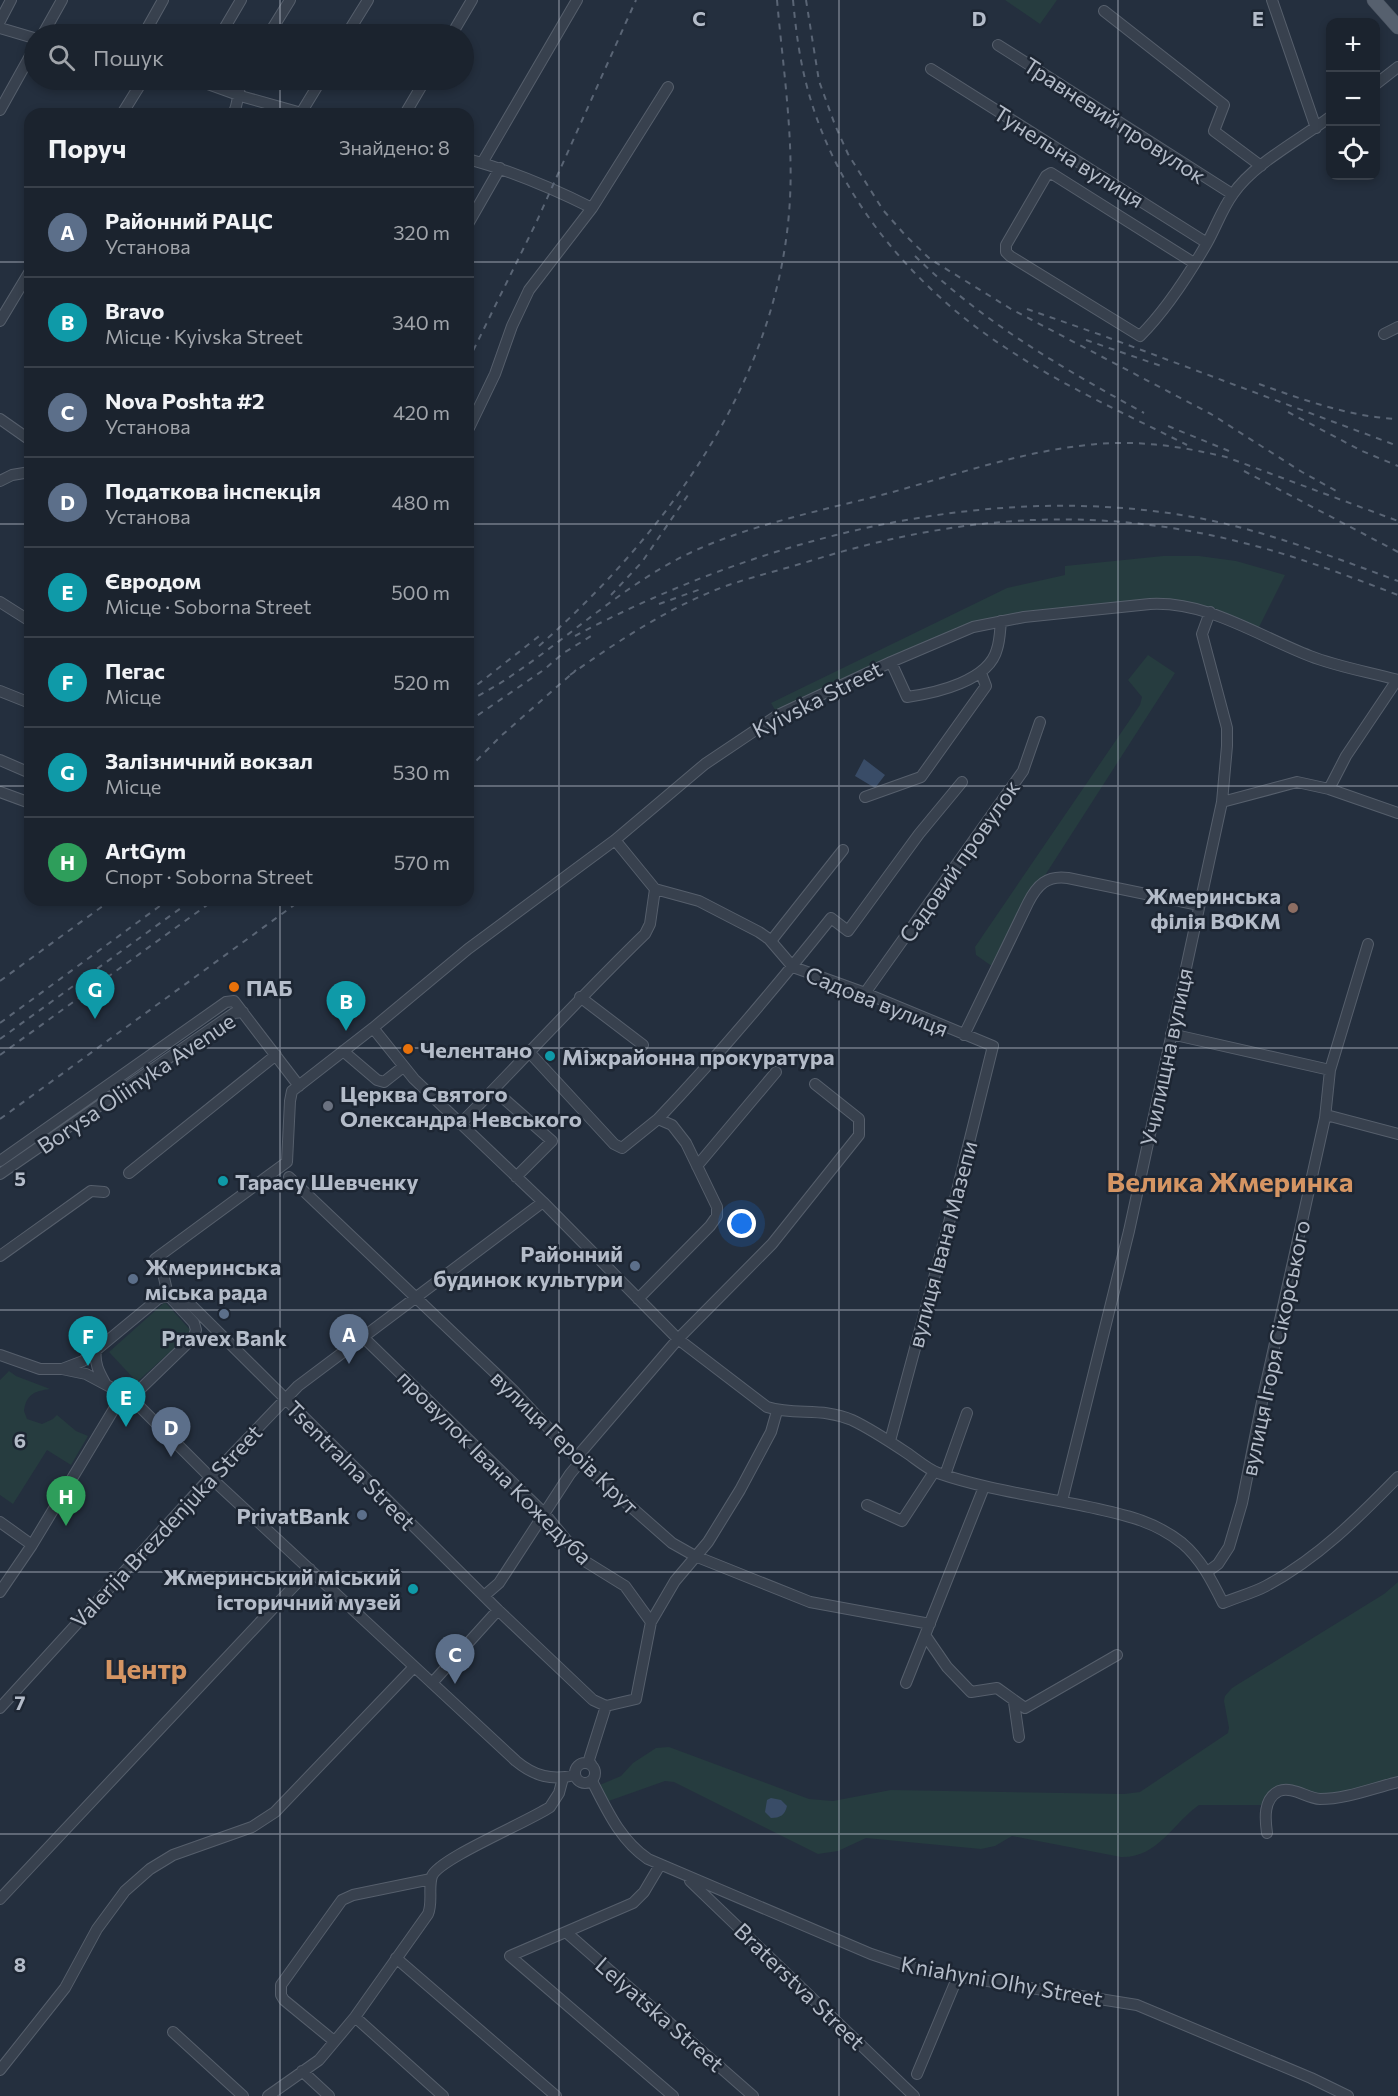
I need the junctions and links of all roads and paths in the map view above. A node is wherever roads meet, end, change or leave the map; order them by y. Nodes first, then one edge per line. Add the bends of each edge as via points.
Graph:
1 (11, 0) edge
2 (62, 0) edge
3 (163, 0) edge
4 (241, 0) edge
5 (290, 0) edge
6 (368, 0) edge
7 (472, 0) edge
8 (577, 0) edge
9 (1272, 0) edge
10 (1374, 0) edge
11 (1104, 11) dead end
12 (0, 21) edge
13 (49, 24) edge
14 (150, 24) edge
15 (227, 24) edge
16 (275, 24) edge
17 (353, 24) edge
18 (458, 24) edge
19 (1398, 27) edge
20 (0, 28) edge
21 (24, 35) edge
22 (998, 45) dead end
23 (24, 67) edge
24 (1398, 67) edge
25 (932, 69) dead end
26 (1380, 81) edge
27 (668, 87) dead end
28 (137, 90) edge
29 (224, 90) edge
30 (238, 90) edge
31 (316, 90) edge
32 (419, 90) edge
33 (238, 95) junction
34 (126, 108) edge
35 (236, 108) edge
36 (285, 108) edge
37 (306, 108) edge
38 (409, 108) edge
39 (0, 110) edge
40 (1326, 120) edge
41 (1316, 128) junction
42 (474, 161) edge
43 (482, 163) junction
44 (1262, 166) junction
45 (500, 168) junction
46 (1232, 194) junction
47 (592, 208) junction
48 (474, 214) edge
49 (1207, 243) junction
50 (1194, 263) junction
51 (24, 281) edge
52 (0, 321) edge
53 (1398, 327) edge
54 (1384, 334) dead end
55 (474, 418) edge
56 (0, 419) edge
57 (24, 436) edge
58 (24, 473) edge
59 (0, 481) edge
60 (0, 602) edge
61 (1210, 612) junction
62 (24, 617) edge
63 (1001, 621) junction
64 (891, 662) junction
65 (981, 673) junction
66 (1398, 680) edge
67 (0, 691) edge
68 (24, 701) edge
69 (1040, 722) dead end
70 (0, 760) edge
71 (24, 770) edge
72 (962, 782) dead end
73 (1329, 789) junction
74 (0, 792) edge
75 (866, 797) dead end
76 (24, 800) edge
77 (1222, 802) junction
78 (1398, 813) edge
79 (615, 840) junction
80 (843, 850) dead end
81 (655, 889) junction
82 (1199, 905) junction
83 (771, 941) junction
84 (1368, 944) dead end
85 (793, 967) junction
86 (865, 993) junction
87 (580, 997) junction
88 (243, 1012) junction
89 (373, 1028) junction
90 (1171, 1034) junction
91 (964, 1035) junction
92 (643, 1045) dead end
93 (993, 1046) joint
94 (343, 1051) junction
95 (530, 1053) junction
96 (276, 1055) junction
97 (403, 1066) junction
98 (1330, 1070) junction
99 (776, 1072) dead end
100 (815, 1084) dead end
101 (299, 1086) junction
102 (494, 1090) junction
103 (1325, 1118) junction
104 (658, 1119) junction
105 (460, 1124) junction
106 (1398, 1134) edge
107 (0, 1161) edge
108 (697, 1166) junction
109 (129, 1173) dead end
110 (0, 1174) edge
111 (289, 1177) dead end
112 (516, 1177) junction
113 (104, 1192) dead end
114 (543, 1202) junction
115 (0, 1256) edge
116 (168, 1295) junction
117 (416, 1298) junction
118 (638, 1299) junction
119 (363, 1337) junction
120 (678, 1339) junction
121 (96, 1350) junction
122 (0, 1355) edge
123 (62, 1369) junction
124 (105, 1383) junction
125 (127, 1396) junction
126 (284, 1399) junction
127 (777, 1411) junction
128 (967, 1413) dead end
129 (890, 1441) junction
130 (578, 1460) junction
131 (940, 1473) junction
132 (210, 1477) junction
133 (1398, 1477) edge
134 (984, 1487) junction
135 (1062, 1501) junction
136 (867, 1505) dead end
137 (544, 1513) junction
138 (0, 1522) edge
139 (32, 1545) junction
140 (695, 1556) junction
141 (310, 1569) junction
142 (1207, 1572) junction
143 (0, 1592) edge
144 (484, 1596) junction
145 (498, 1610) junction
146 (651, 1622) junction
147 (930, 1624) junction
148 (925, 1635) junction
149 (1117, 1655) dead end
150 (414, 1667) junction
151 (432, 1683) junction
152 (906, 1683) dead end
153 (1014, 1702) junction
154 (606, 1706) junction
155 (0, 1707) edge
156 (1019, 1737) dead end
157 (590, 1763) junction
158 (575, 1774) junction
159 (563, 1778) junction
160 (592, 1781) junction
161 (1398, 1782) edge
162 (1267, 1833) dead end
163 (660, 1865) junction
164 (686, 1877) junction
165 (431, 1879) junction
166 (0, 1899) edge
167 (567, 1933) junction
168 (396, 1958) junction
169 (958, 1976) junction
170 (355, 2017) junction
171 (173, 2032) dead end
172 (334, 2041) junction
173 (0, 2070) edge
174 (302, 2071) junction
175 (917, 2074) dead end
176 (243, 2096) edge
177 (268, 2096) edge
178 (329, 2096) edge
179 (443, 2096) edge
180 (556, 2096) edge
181 (673, 2096) edge
182 (753, 2096) edge
183 (914, 2096) edge
184 (1348, 2096) edge

1 - 12 street
2 - 13 street
3 - 14 street
4 - 15 street
5 - 16 street
6 - 17 street
7 - 18 street
8 - 43 street
9 - 41 street
10 - 19 main road
11 - 44 street via 1224,105 1214,131
20 - 21 street
22 - 46 street, Травневий провулок
23 - 39 street
24 - 26 street
25 - 49 street, Тунельна вулиця
27 - 47 street
28 - 34 street
29 - 33 street
30 - 33 street
31 - 37 street
32 - 38 street
33 - 35 street
33 - 36 street
40 - 41 street
41 - 44 street
42 - 43 street
43 - 45 street
44 - 46 street
45 - 47 street
45 - 48 street
46 - 49 street
47 - 55 street via 529,290
49 - 50 street
50 - 50 street via 1051,173 1006,243 1010,256 1140,336 1179,290
51 - 52 street
53 - 54 street
56 - 57 street
58 - 59 street
60 - 62 street
61 - 63 street, Kyivska Street via 1183,604 1159,603
61 - 66 street, Kyivska Street via 1312,657
61 - 77 street, Училищна вулиця via 1202,634 1227,728
63 - 64 street, Kyivska Street via 962,631
63 - 65 street via 997,651
64 - 65 street via 907,696 931,694
64 - 79 street, Kyivska Street via 761,725 705,764
65 - 75 street via 986,686 921,777
66 - 73 street via 1346,756
67 - 68 street
69 - 86 street, Садовий провулок via 1023,771
70 - 71 street
72 - 85 street via 848,931 831,918
73 - 77 street via 1297,782
73 - 78 street
74 - 76 street
77 - 82 street, Училищна вулиця
79 - 81 street
79 - 89 street, Kyivska Street via 468,949
80 - 83 street
81 - 83 street, Садова вулиця via 707,904
81 - 87 street via 648,929
82 - 90 street, Училищна вулиця
82 - 91 street via 1068,878 1045,880 1028,903
83 - 85 street, Садова вулиця
84 - 98 street, вулиця Ігоря Сікорського
85 - 86 street, Садова вулиця
85 - 104 street
86 - 91 street, Садова вулиця
87 - 92 street
87 - 95 street
88 - 96 street
88 - 107 street, Borysa Oliinyka Avenue via 234,1001 226,1002
88 - 110 street, Borysa Oliinyka Avenue via 234,1013
89 - 94 street, Kyivska Street
89 - 97 street
90 - 98 street
90 - 135 street, Училищна вулиця via 1111,1308
91 - 93 street, Садова вулиця
93 - 129 street, вулиця Івана Мазепи
94 - 97 street via 384,1082
94 - 101 street, Kyivska Street
95 - 102 street
95 - 104 street via 614,1144 622,1148
96 - 101 street
96 - 109 street
97 - 105 street
98 - 103 street, вулиця Ігоря Сікорського
99 - 108 street
100 - 120 street via 859,1119 859,1135 772,1244
101 - 116 street via 292,1090 290,1101 288,1162 155,1259 166,1280
102 - 105 street
102 - 112 street via 552,1141
103 - 106 street via 1330,1116
103 - 142 street, вулиця Ігоря Сікорського via 1242,1503 1229,1547
104 - 108 street via 672,1125
105 - 112 street
108 - 118 street via 717,1207 717,1216
111 - 117 street, вулиця Героїв Крут
112 - 114 street
113 - 115 street via 91,1191
114 - 117 street, Valerija Brezdenjuka Street
114 - 118 street
116 - 121 street
116 - 125 street via 194,1323 193,1338
116 - 126 street, Tsentralna Street via 181,1295
117 - 119 street, Valerija Brezdenjuka Street
117 - 130 street, вулиця Героїв Крут via 513,1390
118 - 120 street
119 - 126 street, Valerija Brezdenjuka Street
119 - 137 street, провулок Івана Кожедуба
120 - 127 street
120 - 130 street
121 - 123 street
121 - 124 street via 98,1370
122 - 123 street via 40,1369
123 - 124 street
124 - 125 street
125 - 132 street
125 - 139 street
126 - 132 street, Valerija Brezdenjuka Street
126 - 144 street, Tsentralna Street
127 - 129 street via 830,1412
127 - 140 street via 771,1432 740,1490
128 - 131 street
129 - 131 street
130 - 137 street
130 - 140 street, вулиця Героїв Крут via 672,1543
131 - 134 street
131 - 136 street via 902,1521
132 - 141 street
132 - 155 street, Valerija Brezdenjuka Street
133 - 142 street via 1353,1524 1265,1587 1223,1603
134 - 135 street
134 - 147 street
135 - 142 street via 1154,1525 1182,1544
137 - 144 street via 499,1583
137 - 146 street, провулок Івана Кожедуба via 584,1560 625,1586
138 - 139 street
139 - 143 street
140 - 146 street
140 - 147 street, вулиця Героїв Крут via 810,1602
141 - 150 street
141 - 166 street
144 - 145 street, Tsentralna Street
145 - 151 street
145 - 154 street, Tsentralna Street via 593,1700
146 - 154 street via 636,1699
147 - 148 street
148 - 152 street
148 - 153 street via 971,1692 997,1688
149 - 153 street via 1025,1708
150 - 151 street
150 - 173 street via 275,1812 252,1827 173,1854 125,1891 97,1929 65,1988
151 - 159 street via 524,1768 539,1775
153 - 156 street
154 - 157 street
157 - 158 street via 578,1765
157 - 160 street via 595,1773
158 - 159 street
158 - 160 street via 582,1782
159 - 165 street via 550,1807 449,1861
160 - 163 street, Kniahyni Olhy Street via 623,1836 641,1854
161 - 162 street via 1327,1798 1282,1790 1272,1798 1266,1811
163 - 164 street, Kniahyni Olhy Street
163 - 167 street via 633,1903
164 - 169 street, Kniahyni Olhy Street via 880,1958
164 - 183 street, Braterstva Street
165 - 168 street via 428,1914
165 - 172 street via 342,1900 281,1984 284,2000
167 - 181 street via 510,1956
167 - 182 street, Lelyatska Street
168 - 170 street
168 - 180 street
169 - 175 street
169 - 184 street, Kniahyni Olhy Street via 1137,2005
170 - 172 street
170 - 179 street
171 - 176 street
172 - 174 street via 319,2060
174 - 177 street
174 - 178 street

